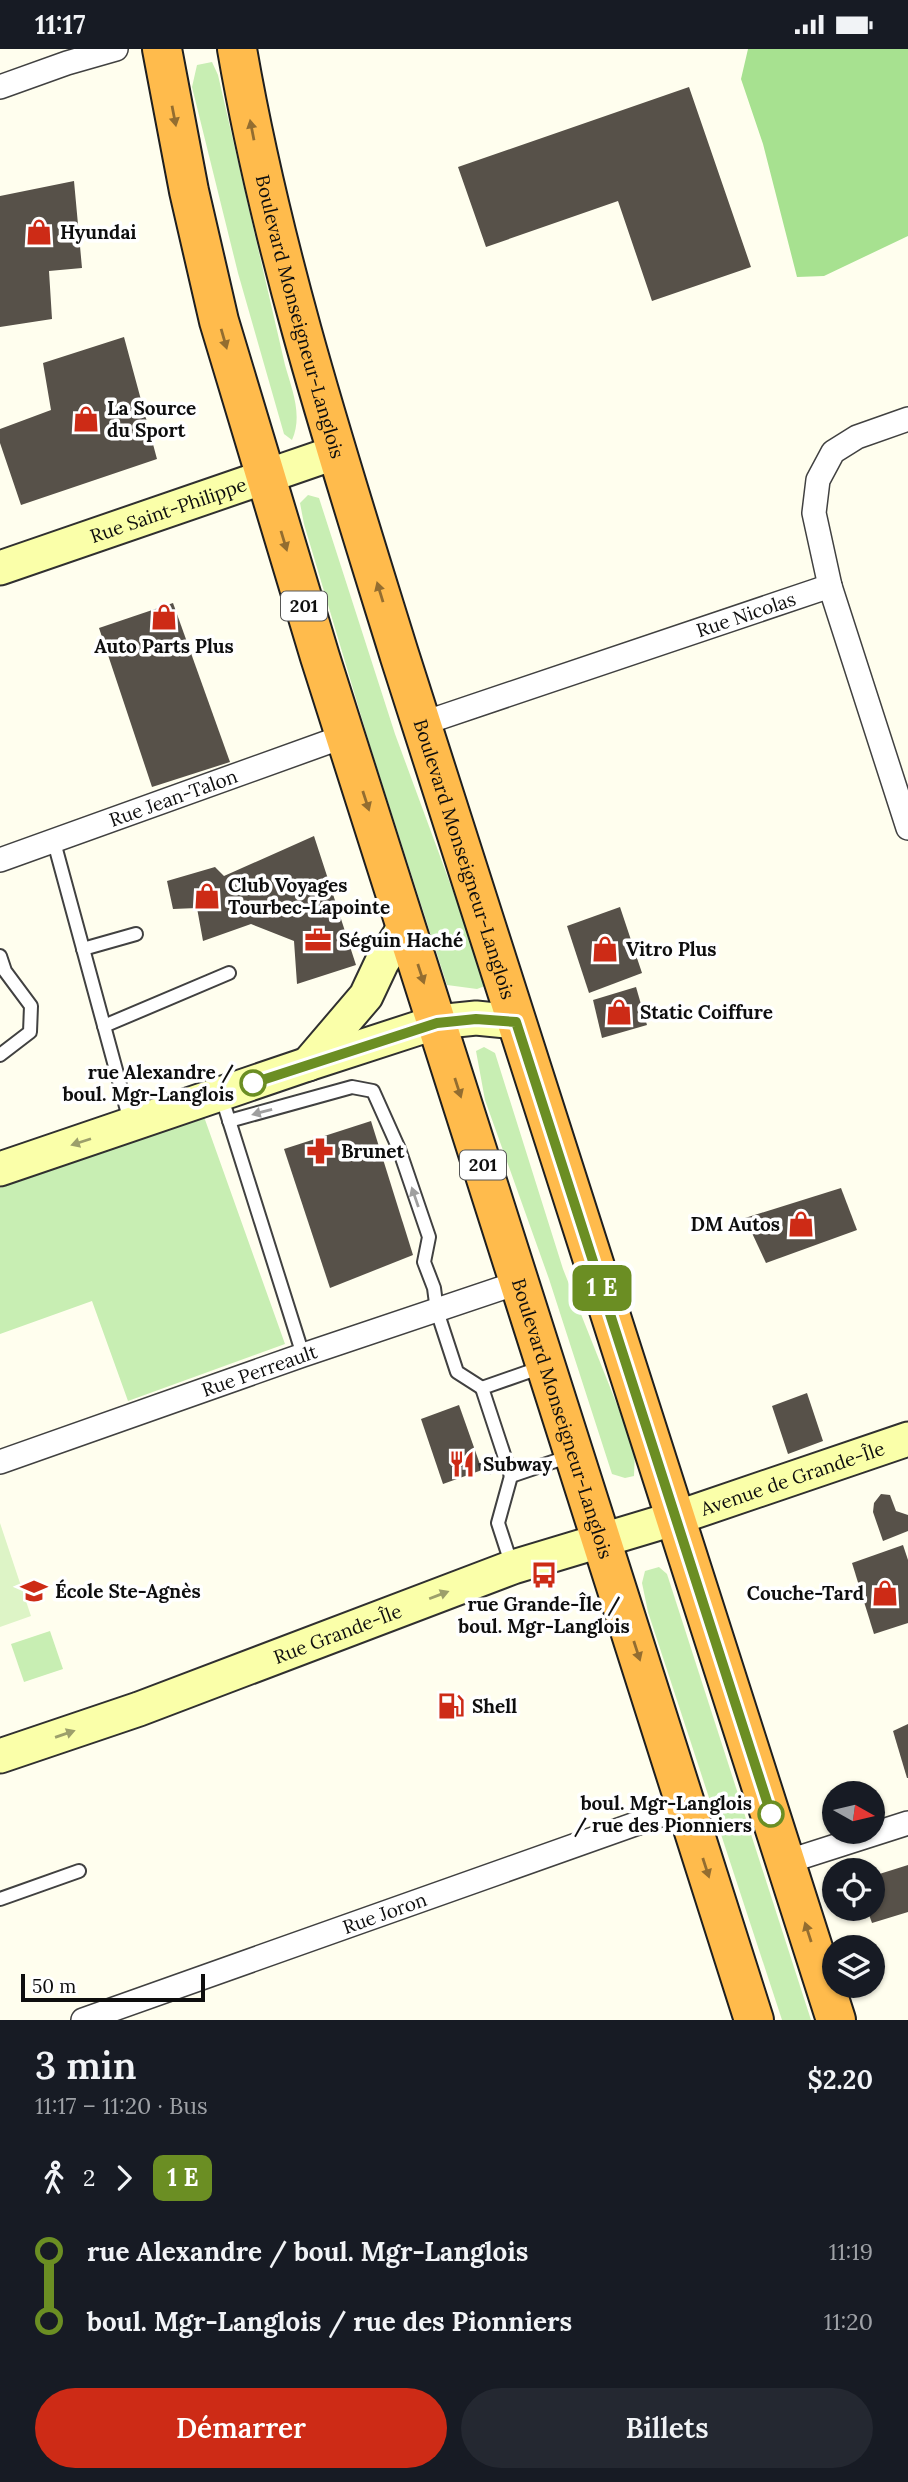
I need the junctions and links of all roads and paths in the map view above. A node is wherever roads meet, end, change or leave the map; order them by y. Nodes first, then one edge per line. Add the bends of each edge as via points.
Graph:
1 (116, 49) edge
2 (162, 49) edge
3 (237, 49) edge
4 (0, 87) edge
5 (908, 419) edge
6 (337, 452) junction
7 (264, 475) junction
8 (0, 568) edge
9 (830, 586) junction
10 (421, 724) junction
11 (345, 736) junction
12 (908, 828) edge
13 (54, 842) junction
14 (0, 860) edge
15 (405, 925) junction
16 (136, 934) dead end
17 (83, 949) junction
18 (0, 956) edge
19 (3, 972) edge
20 (229, 973) dead end
21 (516, 1022) junction
22 (437, 1023) junction
23 (104, 1026) junction
24 (0, 1055) edge
25 (308, 1064) junction
26 (225, 1108) junction
27 (131, 1125) junction
28 (0, 1169) edge
29 (520, 1282) junction
30 (437, 1311) junction
31 (303, 1355) junction
32 (547, 1365) junction
33 (482, 1388) junction
34 (908, 1439) edge
35 (574, 1455) junction
36 (0, 1462) edge
37 (480, 1463) dead end
38 (482, 1470) dead end
39 (511, 1476) junction
40 (676, 1518) junction
41 (601, 1539) junction
42 (513, 1567) junction
43 (0, 1756) edge
44 (686, 1806) junction
45 (908, 1822) edge
46 (786, 1862) junction
47 (79, 1871) dead end
48 (0, 1899) edge
49 (83, 2020) edge
50 (754, 2020) edge
51 (836, 2020) edge

1 - 4 street
2 -> 7 highway, Boulevard Monseigneur-Langlois / 201 via 207,273
6 -> 3 highway, Boulevard Monseigneur-Langlois via 258,162
5 - 9 street via 857,437 833,453 818,480 814,513
6 - 7 main road, Rue Saint-Philippe
10 -> 6 highway, Boulevard Monseigneur-Langlois
7 - 8 main road, Rue Saint-Philippe
7 -> 11 highway, Boulevard Monseigneur-Langlois / 201
9 - 10 street, Rue Nicolas
9 - 12 street
10 - 21 highway, Boulevard Monseigneur-Langlois
11 - 13 street, Rue Jean-Talon
11 -> 15 highway, Boulevard Monseigneur-Langlois / 201
13 - 14 street, Rue Jean-Talon
13 - 17 lane
15 -> 22 highway, Boulevard Monseigneur-Langlois / 201
15 - 25 main road via 366,996
16 - 17 lane
17 - 23 lane
18 - 19 lane
19 - 24 lane via 31,1006 30,1032
20 - 23 lane
21 - 22 main road via 476,1019
21 - 40 highway, Boulevard Monseigneur-Langlois
22 - 25 main road
22 -> 29 highway, Boulevard Monseigneur-Langlois / 201
23 - 27 lane
25 - 26 main road
26 - 27 main road
30 -> 26 lane via 424,1262 429,1237 399,1149 373,1091 352,1087
26 - 31 lane
27 -> 28 main road
29 - 30 street, Rue Perreault
29 - 32 highway, Boulevard Monseigneur-Langlois / 201
30 - 31 street, Rue Perreault
30 - 33 lane via 457,1371
31 - 36 street, Rue Perreault
32 - 33 lane
32 - 35 highway, Boulevard Monseigneur-Langlois / 201
33 - 39 lane
34 - 40 main road, Avenue de Grande-Île
35 - 39 lane
35 - 41 highway, Boulevard Monseigneur-Langlois / 201
37 - 38 path
39 - 42 lane via 498,1523
40 - 41 main road, Rue Grande-Île
40 - 46 highway, Boulevard Monseigneur-Langlois
41 - 42 main road, Rue Grande-Île
41 -> 44 highway, Boulevard Monseigneur-Langlois / 201
43 -> 42 main road, Rue Grande-Île via 139,1709
44 - 49 street, Rue Joron
44 -> 50 highway, Boulevard Monseigneur-Langlois / 201
45 - 46 street
51 -> 46 highway, Boulevard Monseigneur-Langlois
47 - 48 lane

